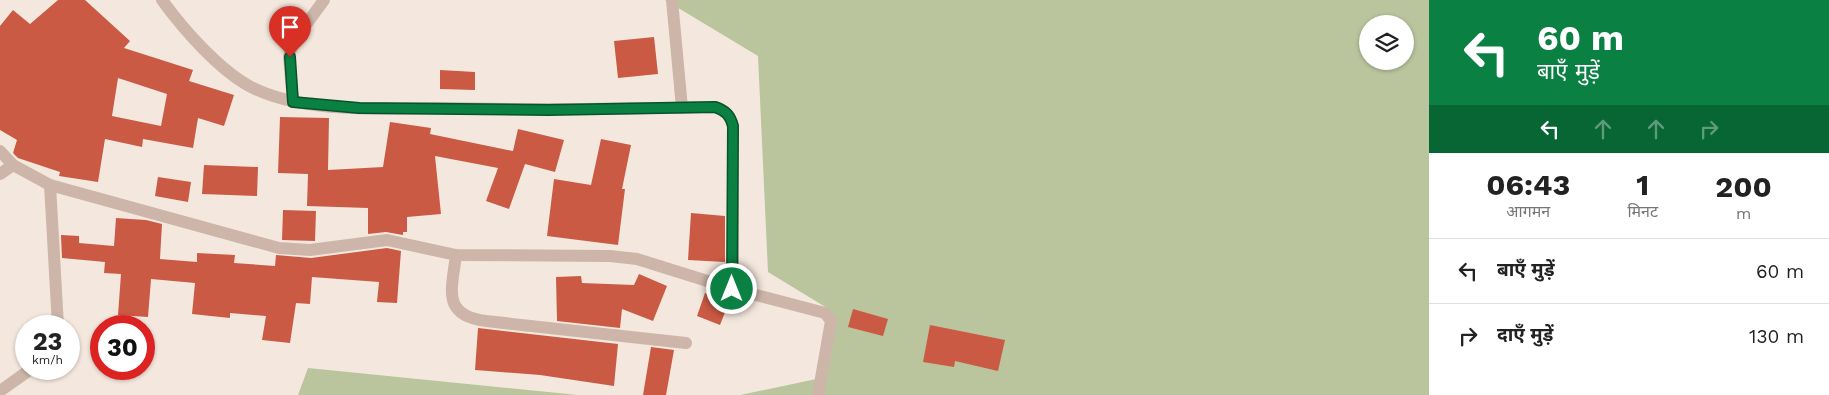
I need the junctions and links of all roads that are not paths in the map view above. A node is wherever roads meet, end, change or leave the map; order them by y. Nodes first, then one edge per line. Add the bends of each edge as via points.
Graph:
1 (162, 0) edge
2 (324, 0) edge
3 (672, 0) edge
4 (293, 102) junction
5 (682, 108) junction
6 (0, 151) edge
7 (13, 165) junction
8 (0, 174) edge
9 (50, 185) junction
10 (456, 255) junction
11 (732, 289) junction
12 (57, 315) edge
13 (686, 343) dead end
14 (16, 380) edge
15 (0, 391) edge
16 (818, 395) edge

1 - 4 street via 201,47 241,80
2 - 4 street via 292,44
3 - 5 street
4 - 5 street via 359,108
5 - 11 street via 715,107 728,114 733,126
6 - 7 street
7 - 8 street
7 - 9 street
9 - 10 street via 279,248 310,250 387,240
9 - 12 street
10 - 11 street via 637,259
10 - 13 street via 451,298 463,316
11 - 16 street via 828,315 831,322
14 - 15 street

